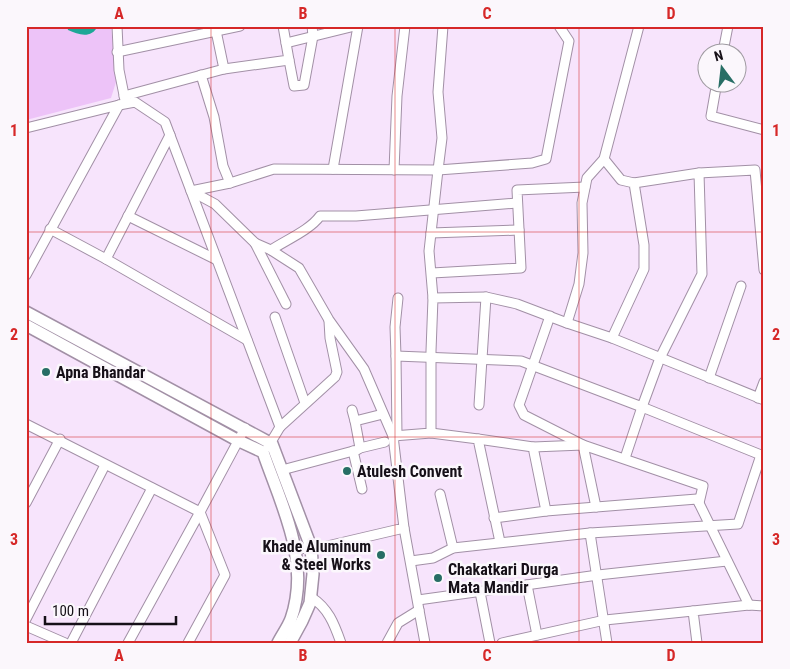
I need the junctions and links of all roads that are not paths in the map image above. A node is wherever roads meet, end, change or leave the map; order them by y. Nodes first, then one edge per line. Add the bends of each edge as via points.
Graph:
1 (116, 26) edge
2 (240, 26) edge
3 (283, 26) edge
4 (356, 26) edge
5 (405, 26) edge
6 (443, 26) edge
7 (559, 26) edge
8 (639, 26) edge
9 (728, 26) edge
10 (216, 28) edge
11 (313, 31) edge
12 (725, 42) edge
13 (286, 43) junction
14 (117, 52) junction
15 (289, 60) junction
16 (224, 69) junction
17 (201, 75) junction
18 (715, 92) edge
19 (123, 102) junction
20 (26, 128) edge
21 (764, 130) edge
22 (170, 135) junction
23 (604, 159) junction
24 (333, 169) junction
25 (760, 169) edge
26 (394, 170) junction
27 (438, 170) junction
28 (699, 173) junction
29 (230, 183) junction
30 (634, 183) junction
31 (585, 187) junction
32 (191, 191) junction
33 (517, 203) junction
34 (434, 210) junction
35 (128, 216) junction
36 (50, 229) junction
37 (519, 230) junction
38 (431, 233) junction
39 (255, 243) junction
40 (272, 250) junction
41 (106, 259) junction
42 (217, 260) junction
43 (764, 270) edge
44 (432, 272) junction
45 (26, 275) edge
46 (741, 286) dead end
47 (486, 296) junction
48 (398, 298) dead end
49 (434, 298) junction
50 (286, 304) dead end
51 (26, 312) edge
52 (550, 316) junction
53 (275, 317) dead end
54 (329, 320) junction
55 (567, 323) junction
56 (26, 325) edge
57 (612, 338) junction
58 (247, 340) junction
59 (396, 356) junction
60 (431, 356) junction
61 (660, 358) junction
62 (483, 360) junction
63 (532, 366) junction
64 (709, 378) junction
65 (764, 382) edge
66 (761, 399) edge
67 (305, 402) junction
68 (479, 404) dead end
69 (642, 408) junction
70 (352, 410) dead end
71 (383, 414) junction
72 (355, 422) junction
73 (26, 424) edge
74 (280, 427) junction
75 (245, 428) junction
76 (431, 433) junction
77 (395, 436) junction
78 (478, 438) junction
79 (60, 439) junction
80 (236, 440) junction
81 (385, 442) dead end
82 (272, 444) junction
83 (583, 445) junction
84 (533, 447) junction
85 (356, 450) junction
86 (263, 452) junction
87 (763, 453) edge
88 (625, 458) junction
89 (105, 465) junction
90 (282, 470) junction
91 (152, 488) junction
92 (362, 489) dead end
93 (440, 494) dead end
94 (26, 503) edge
95 (699, 504) junction
96 (596, 507) junction
97 (546, 511) junction
98 (200, 512) junction
99 (494, 518) junction
100 (710, 526) junction
101 (404, 528) junction
102 (590, 533) junction
103 (500, 542) junction
104 (310, 547) junction
105 (453, 548) junction
106 (297, 549) junction
107 (411, 561) junction
108 (727, 561) junction
109 (598, 575) junction
110 (527, 585) junction
111 (480, 592) junction
112 (310, 597) junction
113 (419, 605) junction
114 (749, 605) junction
115 (764, 606) edge
116 (693, 611) junction
117 (26, 619) edge
118 (605, 620) junction
119 (26, 626) edge
120 (537, 635) junction
121 (508, 642) edge
122 (66, 643) edge
123 (71, 643) edge
124 (128, 643) edge
125 (188, 643) edge
126 (278, 643) edge
127 (290, 643) edge
128 (341, 643) edge
129 (387, 643) edge
130 (425, 643) edge
131 (490, 643) edge
132 (607, 643) edge
133 (697, 643) edge

1 - 14 street
2 - 10 street
3 - 13 street
4 - 11 street
4 - 24 street
5 - 26 street via 397,96
6 - 27 street via 438,92 442,138
7 - 27 street via 569,41 546,158 514,165
8 - 23 street
9 - 12 street
10 - 14 street
10 - 16 street
11 - 13 street
11 - 15 street via 304,85 294,86
13 - 15 street
14 - 19 street
15 - 16 street
16 - 17 street
17 - 19 street
17 - 29 street
18 - 21 street via 711,116
19 - 20 street
19 - 22 street via 135,102 165,122
19 - 36 street
22 - 32 street
22 - 35 street
23 - 30 street via 621,180
23 - 31 street via 587,178
24 - 26 street
24 - 29 street via 274,169
25 - 28 street
25 - 43 street
26 - 27 street
27 - 34 street
28 - 30 street
28 - 61 street via 702,274
29 - 32 street
30 - 57 street via 644,245 644,269
31 - 33 street via 517,190
31 - 55 street via 579,284
32 - 39 street via 215,204
32 - 42 street
33 - 34 street
33 - 37 street
34 - 38 street
34 - 40 street via 320,216 313,226
35 - 41 street
35 - 42 street
36 - 41 street
36 - 45 street
37 - 38 street
37 - 44 street via 521,268
38 - 44 street
39 - 40 street
39 - 50 street
40 - 54 street via 298,268
41 - 58 street
42 - 58 street
44 - 49 street
46 - 64 street
47 - 49 street
47 - 52 street
47 - 62 street
48 - 59 street
49 - 60 street
51 - 75 main road
52 - 55 street
52 - 63 street
53 - 67 street
54 - 67 street via 337,372
54 - 71 street via 364,369
55 - 57 street
56 - 80 main road
57 - 61 street
58 - 74 street
59 - 60 street
59 - 77 street
60 - 62 street
60 - 76 street
61 - 64 street
61 - 69 street
62 - 63 street via 521,361
62 - 68 street
63 - 69 street
63 - 83 street via 519,405 520,411
64 - 66 street
65 - 66 street
67 - 74 street
69 - 87 street
69 - 88 street
70 - 72 street
71 - 72 street
71 - 77 street
72 - 85 street
73 - 79 street
74 - 82 street
75 - 80 street
75 - 82 main road
76 - 77 street
76 - 78 street
77 - 101 street
78 - 84 street
78 - 99 street
79 - 89 street
79 - 94 street
80 - 86 main road
80 - 98 street
81 - 85 street
82 - 86 street
82 - 90 main road
83 - 84 street
83 - 88 street
83 - 96 street
84 - 97 street
85 - 90 street
85 - 92 street
86 - 106 main road
87 - 100 street via 738,524
88 - 95 street via 703,486
89 - 91 street
89 - 117 street
90 - 104 main road
91 - 98 street
91 - 123 street
93 - 105 street
95 - 96 street via 697,499
95 - 100 street
96 - 97 street
97 - 99 street
98 - 124 street
98 - 125 street via 225,575
99 - 103 street
100 - 102 street
100 - 108 street
101 - 104 street via 323,547
101 - 107 street
102 - 103 street
102 - 109 street
103 - 105 street
104 - 106 street
104 - 112 main road via 314,574
105 - 107 street via 433,558
106 - 126 main road via 298,580 291,620
107 - 113 street
108 - 109 street
108 - 114 street
109 - 110 street
109 - 118 street
110 - 111 street
110 - 120 street
111 - 113 street
111 - 131 street
112 - 127 main road
112 - 128 street via 323,604
113 - 129 street via 398,623
113 - 130 street
114 - 115 street
114 - 116 street
116 - 118 street
116 - 133 street
118 - 120 street
118 - 132 street
119 - 122 street
120 - 121 street

